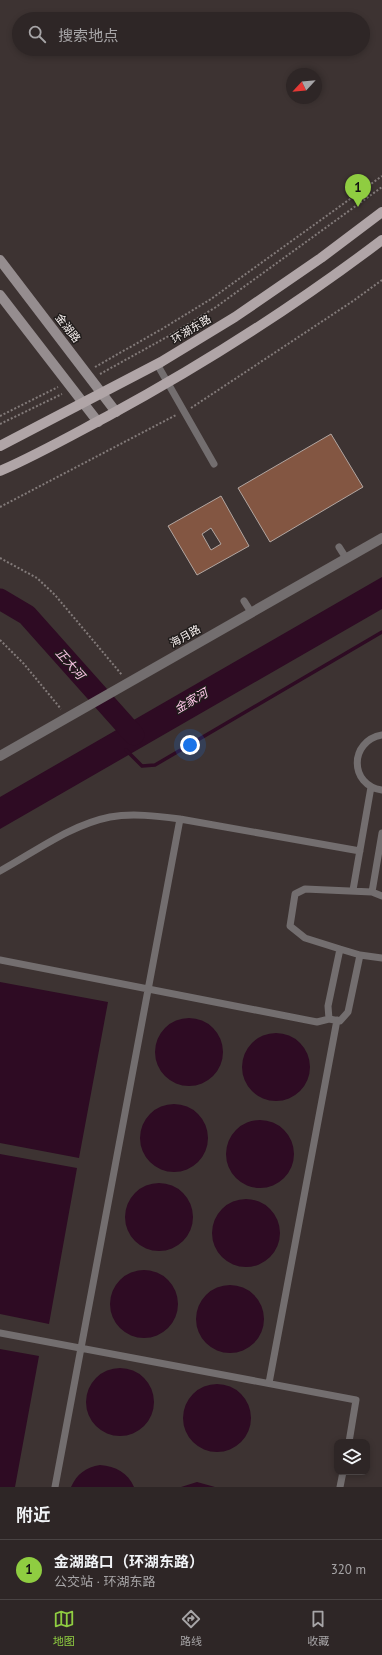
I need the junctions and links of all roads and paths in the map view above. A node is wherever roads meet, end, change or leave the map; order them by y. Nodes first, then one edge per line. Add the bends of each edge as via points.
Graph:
1 (382, 176) edge
2 (382, 187) edge
3 (382, 212) edge
4 (382, 240) edge
5 (0, 260) edge
6 (382, 280) edge
7 (0, 295) edge
8 (158, 364) junction
9 (89, 375) junction
10 (169, 383) junction
11 (70, 386) junction
12 (103, 393) junction
13 (83, 404) junction
14 (185, 411) junction
15 (116, 412) junction
16 (0, 416) edge
17 (98, 422) junction
18 (0, 424) edge
19 (0, 446) edge
20 (214, 464) dead end
21 (0, 471) edge
22 (0, 507) edge
23 (382, 538) edge
24 (339, 546) dead end
25 (0, 558) edge
26 (346, 558) junction
27 (244, 601) dead end
28 (251, 612) junction
29 (0, 640) edge
30 (127, 682) junction
31 (67, 717) junction
32 (382, 734) edge
33 (0, 756) edge
34 (371, 787) junction
35 (382, 790) edge
36 (180, 819) junction
37 (382, 834) edge
38 (360, 851) junction
39 (0, 871) edge
40 (353, 890) junction
41 (372, 892) junction
42 (382, 896) edge
43 (340, 949) junction
44 (360, 955) junction
45 (382, 958) edge
46 (0, 960) edge
47 (148, 989) junction
48 (329, 1019) junction
49 (337, 1020) junction
50 (0, 1333) edge
51 (81, 1348) junction
52 (269, 1384) junction
53 (350, 1439) edge
54 (342, 1475) edge
55 (55, 1487) edge
56 (340, 1487) edge

1 - 9 path via 211,299
2 - 9 path via 216,307 167,337
3 - 8 main road, 环湖东路 via 241,313
4 - 10 main road via 250,334
5 - 9 main road, 金湖路
6 - 14 path via 240,377
7 - 11 main road
8 - 10 lane
8 - 12 main road, 环湖东路
9 - 12 main road, 金湖路
10 - 14 lane
10 - 15 main road
11 - 13 main road
11 - 16 path
11 - 18 path
12 - 13 main road, 环湖东路
12 - 15 main road, 金湖路
13 - 17 main road
13 - 19 main road, 环湖东路
14 - 20 lane
14 - 22 path
15 - 17 main road
17 - 21 main road
23 - 26 street, 海月路
24 - 26 lane
25 - 30 path via 37,578 55,595
26 - 28 street, 海月路
27 - 28 lane
28 - 30 street, 海月路
29 - 31 path via 24,664
30 - 31 street, 海月路
31 - 33 street, 海月路
32 - 34 lane via 368,740 358,755 359,774
34 - 35 lane
34 - 38 lane
36 - 38 lane
36 - 39 lane via 132,816 111,817 92,822
36 - 47 lane
37 - 41 lane
38 - 40 lane
40 - 41 lane
40 - 43 lane via 305,889 295,894 290,926 305,938
41 - 42 lane
43 - 44 lane
43 - 48 lane via 328,1006
44 - 45 lane
44 - 49 lane via 348,1012 340,1021
46 - 47 lane
47 - 48 lane via 317,1022
47 - 51 lane
48 - 49 lane
49 - 52 lane
50 - 51 lane
51 - 52 lane
51 - 55 lane
52 - 53 lane via 356,1400
54 - 56 lane

